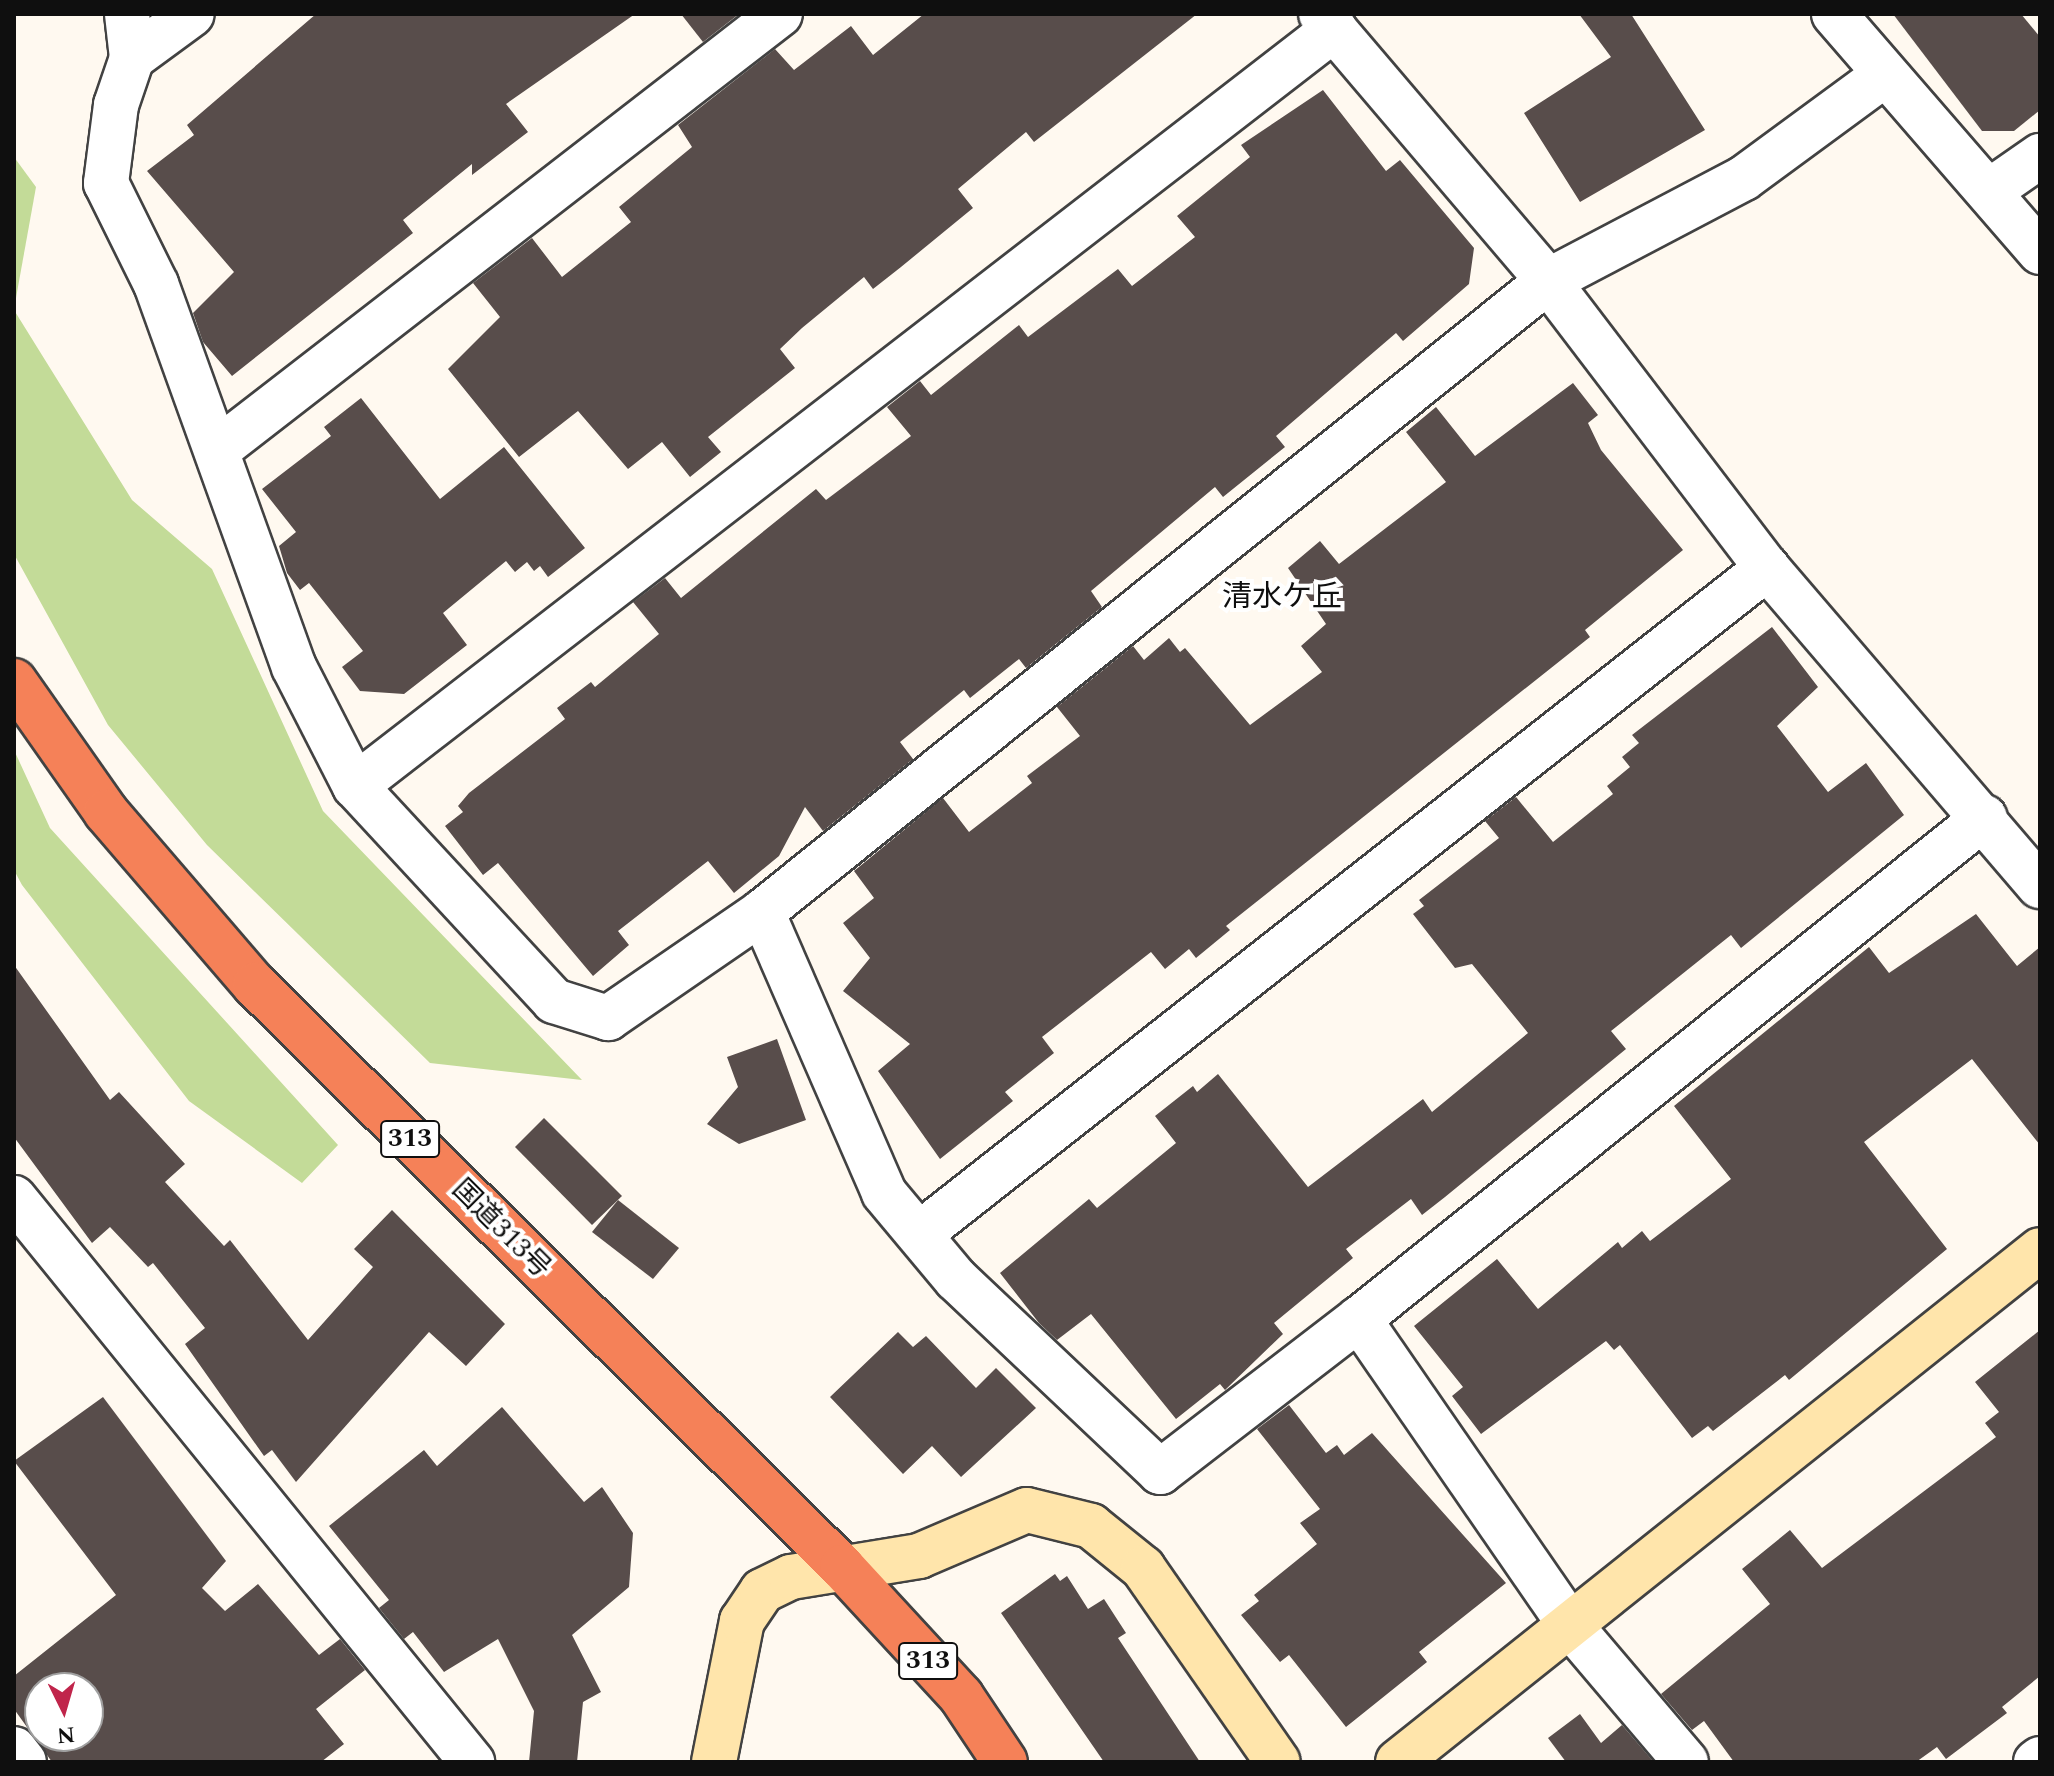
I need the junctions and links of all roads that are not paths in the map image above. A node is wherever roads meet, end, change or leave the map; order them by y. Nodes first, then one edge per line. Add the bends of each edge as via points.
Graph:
1 (127, 14) edge
2 (192, 14) edge
3 (780, 14) edge
4 (1834, 14) edge
5 (1328, 22) edge
6 (132, 58) junction
7 (1884, 75) junction
8 (2040, 156) edge
9 (1991, 190) junction
10 (2040, 252) edge
11 (1548, 281) junction
12 (217, 450) junction
13 (1767, 568) junction
14 (14, 681) edge
15 (355, 786) junction
16 (1985, 817) junction
17 (2040, 886) edge
18 (762, 912) junction
19 (14, 1198) edge
20 (922, 1232) junction
21 (2040, 1250) edge
22 (1359, 1319) junction
23 (842, 1567) junction
24 (1570, 1625) junction
25 (14, 1749) edge
26 (24, 1762) edge
27 (472, 1762) edge
28 (714, 1762) edge
29 (1005, 1762) edge
30 (1278, 1762) edge
31 (1398, 1762) edge
32 (1686, 1762) edge

1 - 6 street
2 - 6 street
3 - 12 street
4 - 7 street
5 - 11 street
5 - 15 street
6 - 12 street via 116,105 106,183 156,284
7 - 9 street
7 - 11 street via 1744,178
8 - 9 street
9 - 10 street
11 - 13 street
11 - 18 street
12 - 15 street via 294,667
13 - 16 street
13 - 20 street
14 - 23 highway, 国道313号 / 313 via 106,812 255,985
15 - 18 street via 554,1001 608,1018
16 - 17 street
16 - 22 street
18 - 20 street via 884,1193
19 - 27 street
20 - 22 street via 956,1279 1160,1472
21 - 24 street
22 - 24 street
23 - 28 street via 762,1591 742,1621
23 - 29 highway, 国道313号 / 313 via 961,1696
23 - 30 street via 919,1556 1027,1510 1091,1526 1143,1568
24 - 31 street
24 - 32 street
25 - 26 street

